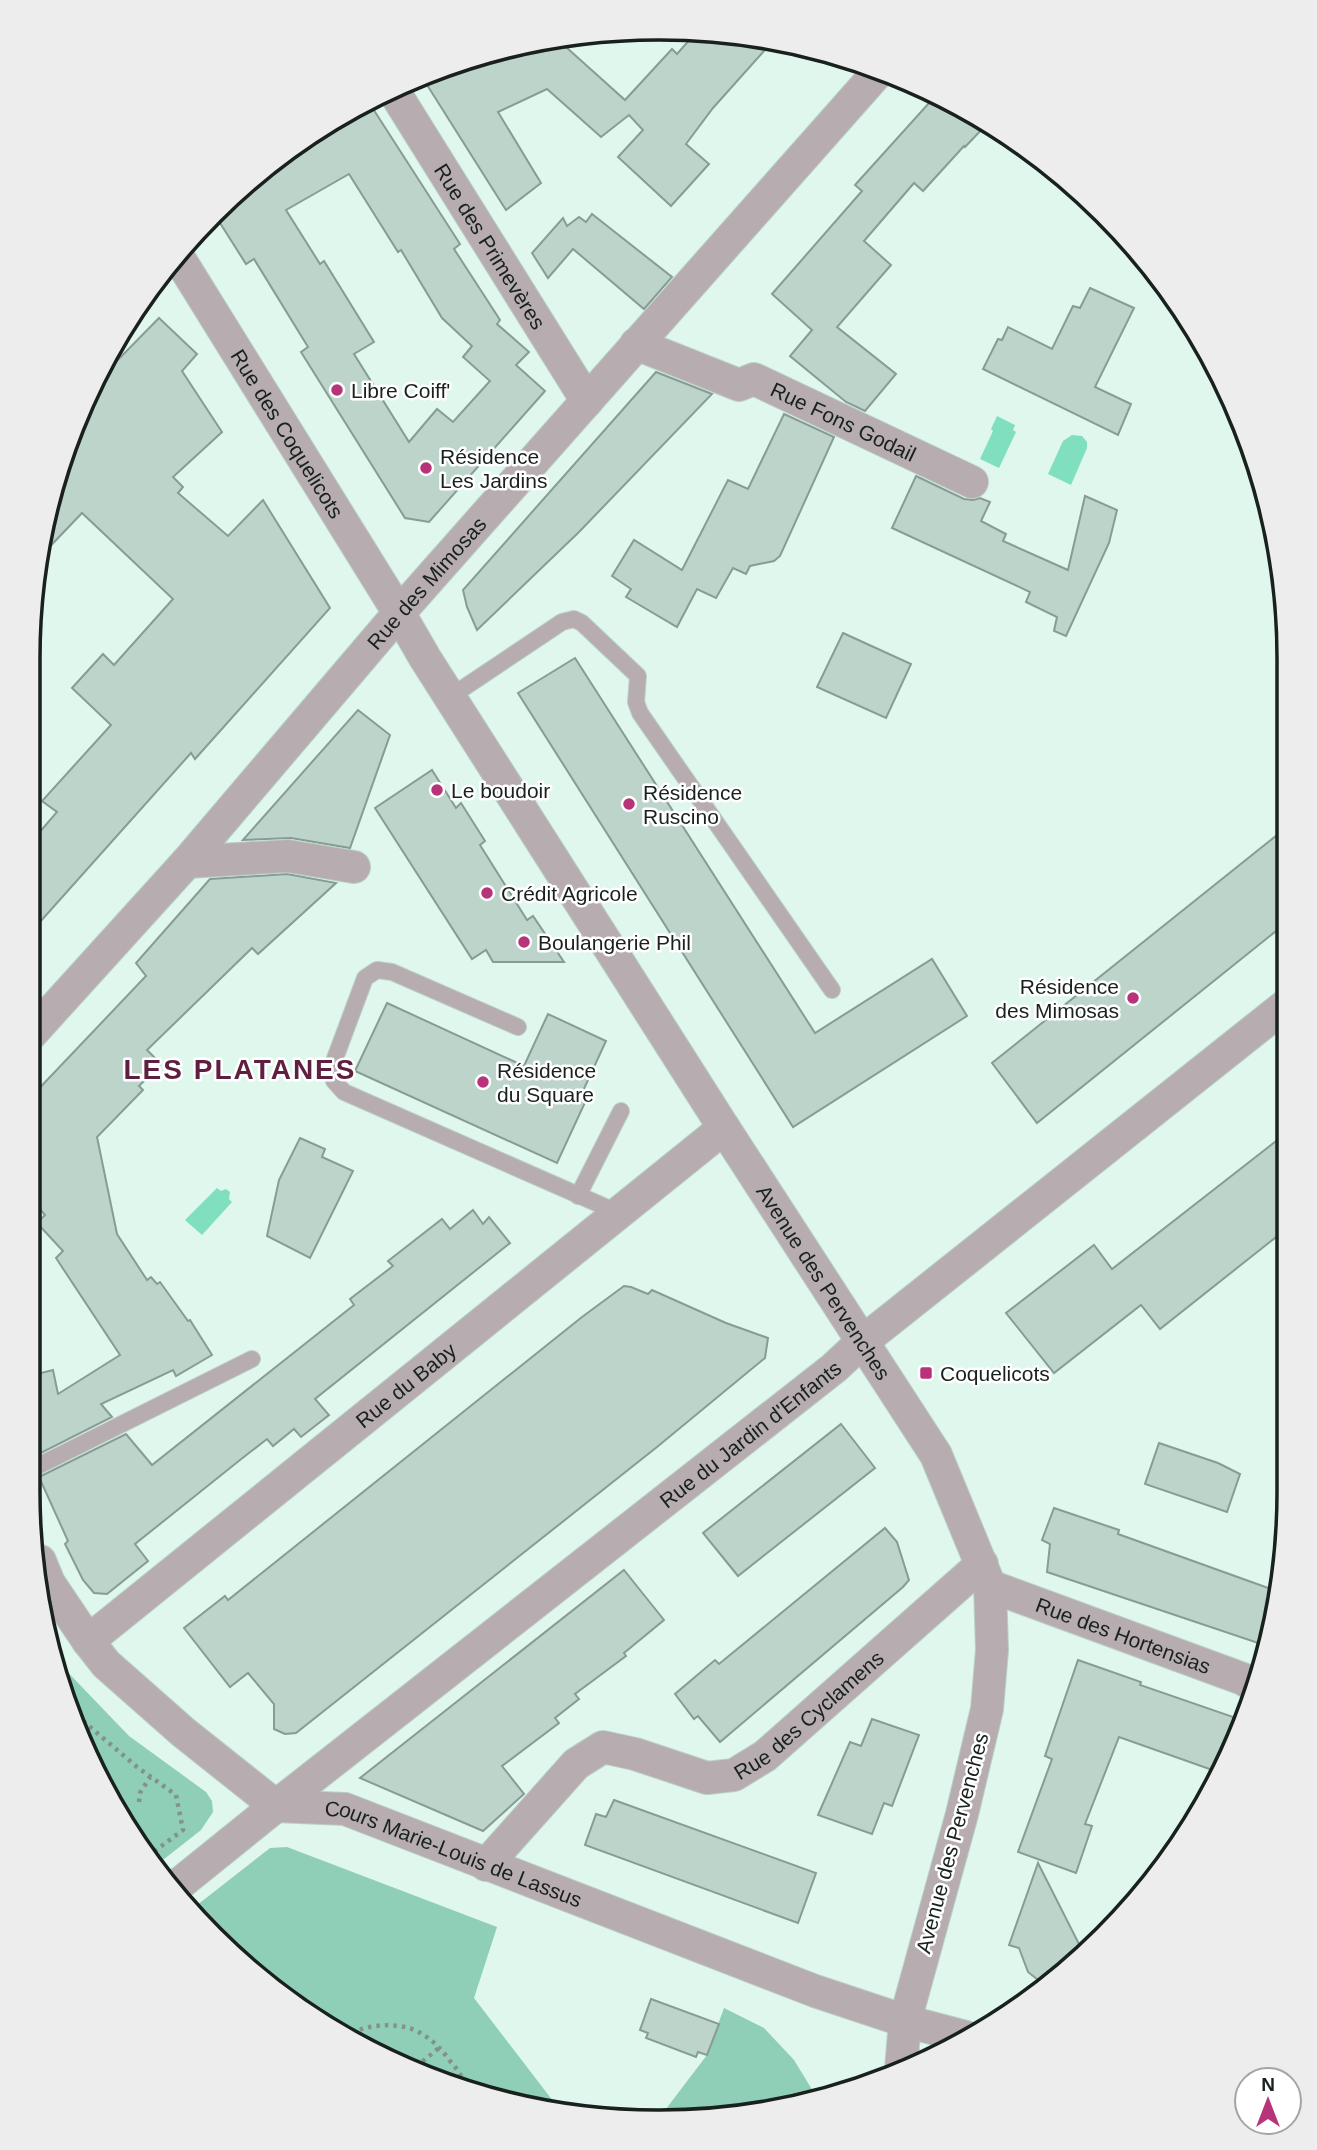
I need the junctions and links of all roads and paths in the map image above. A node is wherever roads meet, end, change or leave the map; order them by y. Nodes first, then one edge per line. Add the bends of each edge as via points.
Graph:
1 (872, 79) edge
2 (398, 98) edge
3 (183, 264) edge
4 (636, 344) junction
5 (587, 401) junction
6 (972, 482) dead end
7 (400, 613) junction
8 (450, 698) junction
9 (187, 862) junction
10 (354, 867) dead end
11 (832, 990) dead end
12 (1277, 1012) edge
13 (40, 1024) edge
14 (518, 1027) dead end
15 (621, 1111) dead end
16 (724, 1128) junction
17 (578, 1195) junction
18 (619, 1213) junction
19 (862, 1342) junction
20 (252, 1359) dead end
21 (40, 1465) edge
22 (986, 1575) junction
23 (47, 1581) edge
24 (88, 1641) junction
25 (1247, 1681) edge
26 (85, 1723) edge
27 (150, 1777) junction
28 (139, 1802) dead end
29 (276, 1805) junction
30 (155, 1851) edge
31 (486, 1865) junction
32 (180, 1883) edge
33 (905, 2021) junction
34 (356, 2031) edge
35 (955, 2034) edge
36 (440, 2048) junction
37 (902, 2060) edge
38 (421, 2063) edge
39 (462, 2078) edge

1 - 4 street, Rue des Mimosas
2 - 5 street, Rue des Primevères
3 - 7 street, Rue des Coquelicots
4 - 5 street, Rue des Mimosas
4 - 6 street, Rue Fons Godail via 739,385 754,379
5 - 7 street, Rue des Mimosas
7 - 8 street, Avenue des Pervenches
7 - 9 street, Rue des Mimosas
8 - 11 lane via 562,622 574,619 582,623 638,676 640,713
8 - 16 street, Avenue des Pervenches
9 - 10 street via 288,856
9 - 13 street, Rue des Mimosas
12 - 19 street, Rue du Jardin d'Enfants
14 - 17 lane via 392,972 377,970 365,978 331,1069 334,1081 344,1092
15 - 17 lane
16 - 18 street, Rue du Baby
16 - 19 street, Avenue des Pervenches
17 - 18 lane
18 - 24 street, Rue du Baby
19 - 22 street, Avenue des Pervenches via 936,1455
19 - 29 street, Rue du Jardin d'Enfants via 802,1394
20 - 21 lane
22 - 25 street, Rue des Hortensias
22 - 31 street, Rue des Cyclamens via 765,1756 734,1775 707,1778 603,1747 576,1764
22 - 33 street, Avenue des Pervenches via 992,1650 987,1709
23 - 24 street
24 - 29 street via 106,1664 183,1732
26 - 27 path
27 - 28 path
27 - 30 path via 176,1795 183,1830
29 - 31 street, Cours Marie-Louis de Lassus via 345,1809
29 - 32 street, Rue du Jardin d'Enfants
31 - 33 street, Cours Marie-Louis de Lassus via 815,1992
33 - 35 street, Cours Marie-Louis de Lassus
33 - 37 street
34 - 36 path via 400,2026 420,2032
36 - 38 path
36 - 39 path

